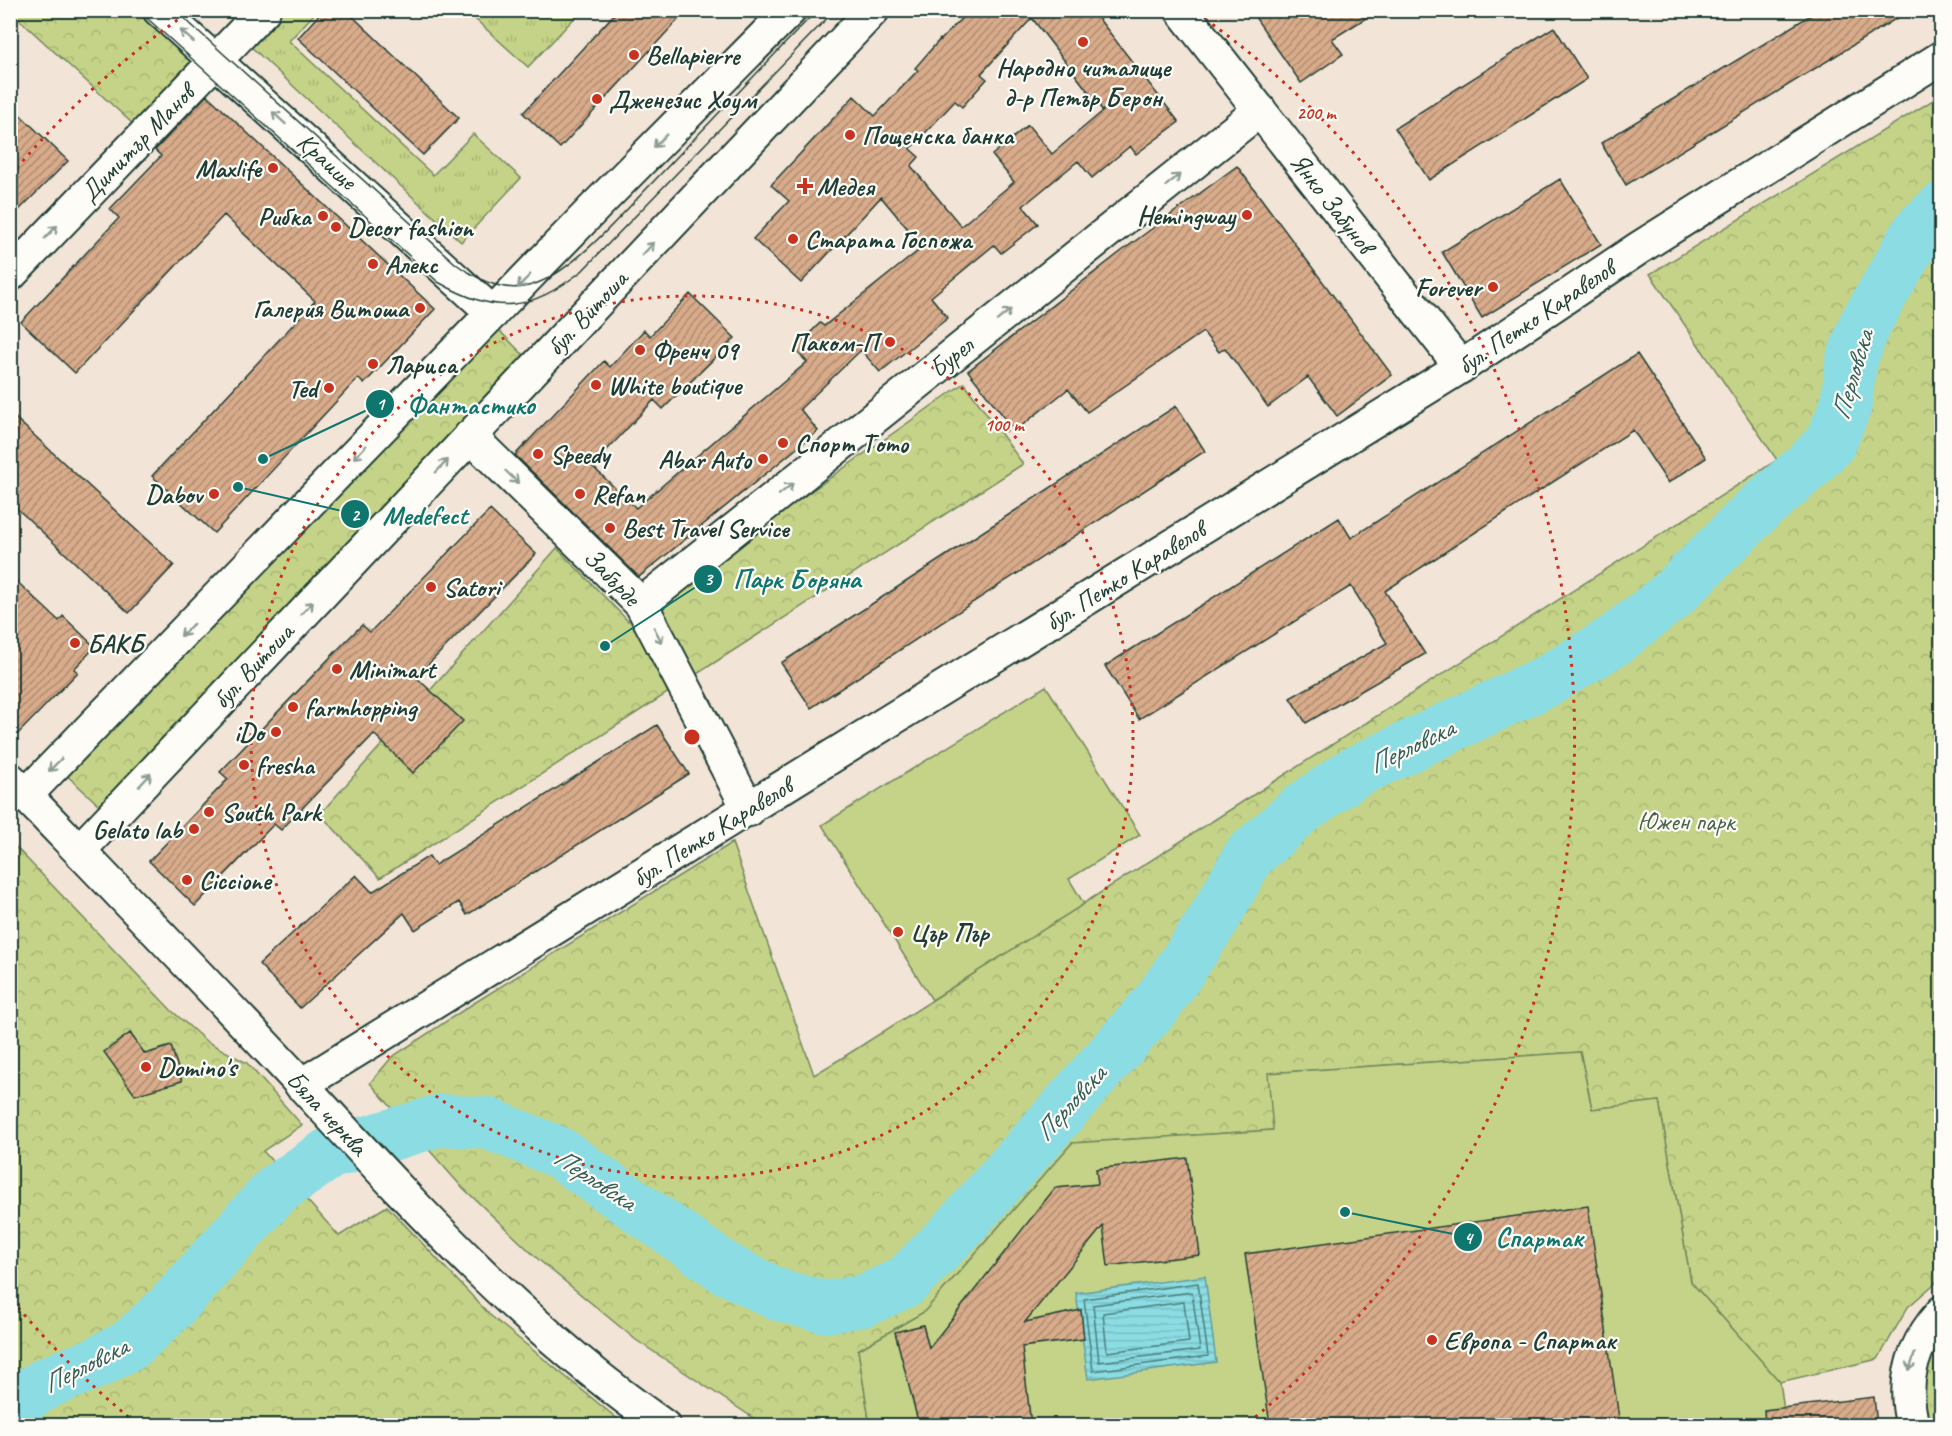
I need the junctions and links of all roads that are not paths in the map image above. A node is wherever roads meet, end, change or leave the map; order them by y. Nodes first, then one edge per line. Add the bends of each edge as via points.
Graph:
1 (159, 10) edge
2 (264, 10) edge
3 (790, 10) edge
4 (873, 10) edge
5 (1181, 10) edge
6 (1941, 57) edge
7 (215, 62) junction
8 (1260, 110) junction
9 (10, 275) edge
10 (493, 313) junction
11 (1461, 367) junction
12 (470, 436) junction
13 (641, 604) junction
14 (18, 787) edge
15 (749, 810) junction
16 (79, 851) junction
17 (301, 1085) junction
18 (1941, 1312) edge
19 (664, 1425) edge
20 (1913, 1425) edge

7 -> 1 street, Краище
2 - 7 street, Димитър Манов
3 -> 10 street
12 -> 4 street, бул. Витоша
5 - 8 street, Янко Забунов
6 - 11 street, бул. Петко Каравелов via 1639,248
9 -> 7 street, Димитър Манов
10 -> 7 street, Краище
8 - 11 street, Янко Забунов
13 -> 8 street, Бурел
10 -> 14 street
11 - 15 street, бул. Петко Каравелов
12 -> 13 street, Забърде
16 -> 12 street, бул. Витоша
13 -> 15 street, Забърде
14 - 16 street, Бяла черква
15 - 17 street, бул. Петко Каравелов
16 - 17 street, Бяла черква
17 - 19 street, Бяла черква via 403,1196 505,1298 587,1368
18 -> 20 street via 1918,1345 1908,1376 1908,1409

